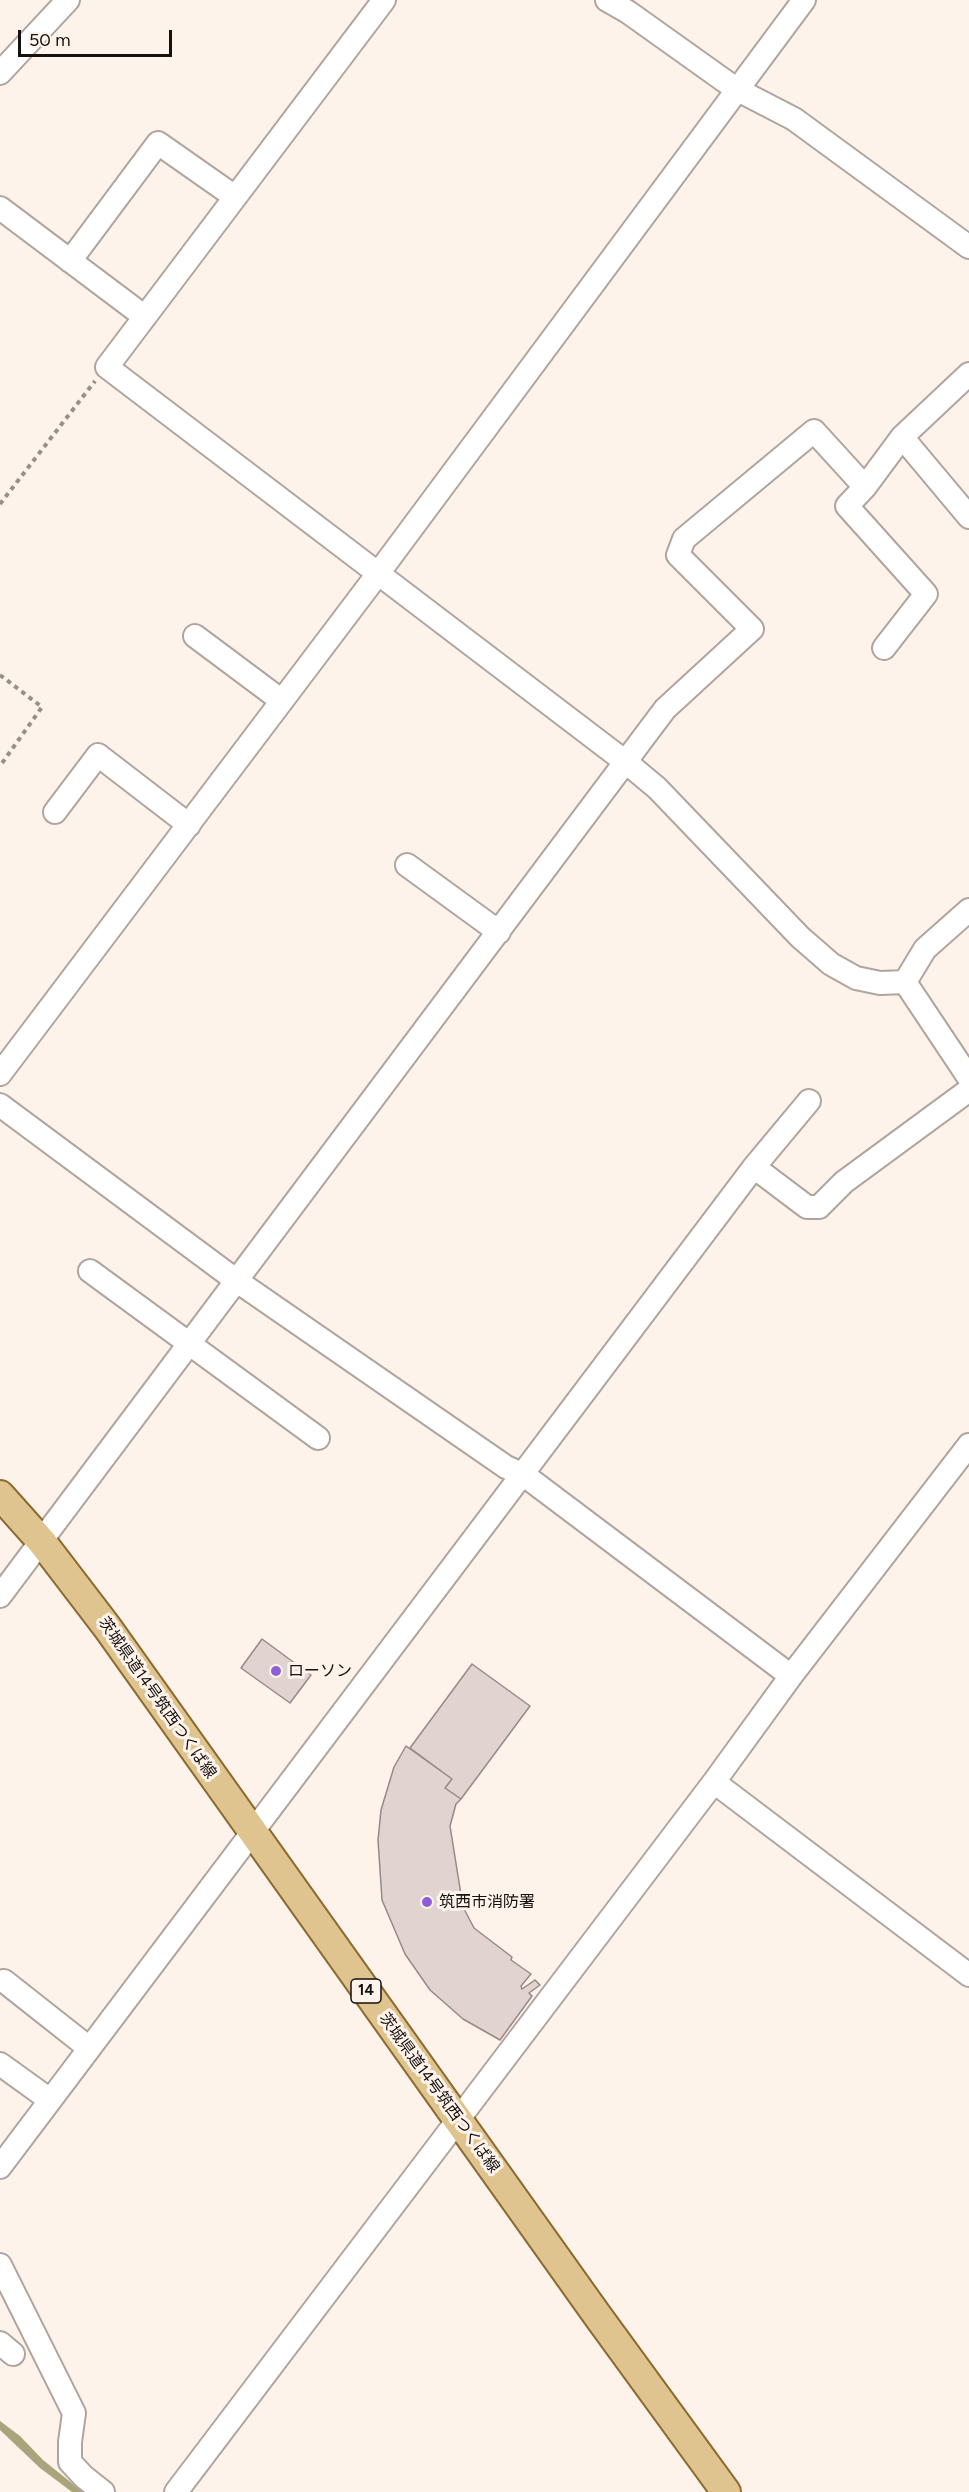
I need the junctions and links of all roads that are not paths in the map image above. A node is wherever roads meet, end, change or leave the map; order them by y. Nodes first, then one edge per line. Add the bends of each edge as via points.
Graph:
1 (68, 0) edge
2 (607, 0) edge
3 (804, 0) edge
4 (382, 1) edge
5 (0, 73) edge
6 (736, 89) junction
7 (235, 197) junction
8 (0, 208) edge
9 (969, 247) edge
10 (70, 261) junction
11 (145, 317) junction
12 (969, 374) edge
13 (902, 437) junction
14 (865, 487) junction
15 (969, 517) edge
16 (377, 575) junction
17 (195, 636) dead end
18 (884, 648) dead end
19 (282, 701) junction
20 (627, 763) junction
21 (55, 812) dead end
22 (189, 825) junction
23 (407, 864) dead end
24 (969, 909) edge
25 (499, 932) junction
26 (905, 982) junction
27 (0, 1074) edge
28 (969, 1078) edge
29 (969, 1090) edge
30 (810, 1101) dead end
31 (0, 1106) edge
32 (754, 1167) junction
33 (90, 1271) dead end
34 (237, 1281) junction
35 (190, 1345) junction
36 (318, 1438) dead end
37 (969, 1446) edge
38 (524, 1474) junction
39 (0, 1495) edge
40 (42, 1542) junction
41 (0, 1596) edge
42 (791, 1676) junction
43 (714, 1782) junction
44 (252, 1832) junction
45 (969, 1975) edge
46 (4, 1981) dead end
47 (89, 2048) junction
48 (0, 2064) edge
49 (50, 2100) junction
50 (458, 2120) junction
51 (0, 2167) edge
52 (0, 2265) edge
53 (104, 2492) edge
54 (176, 2492) edge
55 (726, 2492) edge

1 - 5 street
2 - 6 street
3 - 6 street
4 - 7 street
6 - 9 street via 794,118
6 - 16 street
7 - 10 street via 158,143
7 - 11 street
8 - 10 street
10 - 11 street
11 - 16 street via 107,367
12 - 13 street
13 - 14 street
13 - 15 street
14 - 18 street via 847,506 926,594
14 - 20 street via 814,431 684,539 678,555 752,629 665,709
16 - 19 street
16 - 20 street
17 - 19 street
19 - 22 street
20 - 25 street
20 - 26 street via 657,788 800,937 831,964 856,978 880,983
21 - 22 street via 98,755
22 - 27 street
23 - 25 street
24 - 26 street via 926,949
25 - 34 street
26 - 28 street
29 - 32 street via 844,1182 819,1207 807,1207
30 - 32 street
31 - 34 street
32 - 38 street
33 - 35 street
34 - 35 street
34 - 38 street via 506,1467
35 - 36 street
35 - 40 street
37 - 42 street
38 - 42 street
38 - 44 street
39 - 40 main road, 茨城県道14号筑西つくば線 / 14
40 - 41 street
40 - 44 main road, 茨城県道14号筑西つくば線 / 14
42 - 43 street
43 - 45 street
43 - 50 street
44 - 47 street
44 - 50 main road, 茨城県道14号筑西つくば線 / 14
46 - 47 street
47 - 49 street
48 - 49 street
49 - 51 street
50 - 54 street
50 - 55 main road, 茨城県道14号筑西つくば線 / 14
52 - 53 street via 74,2413 70,2462

